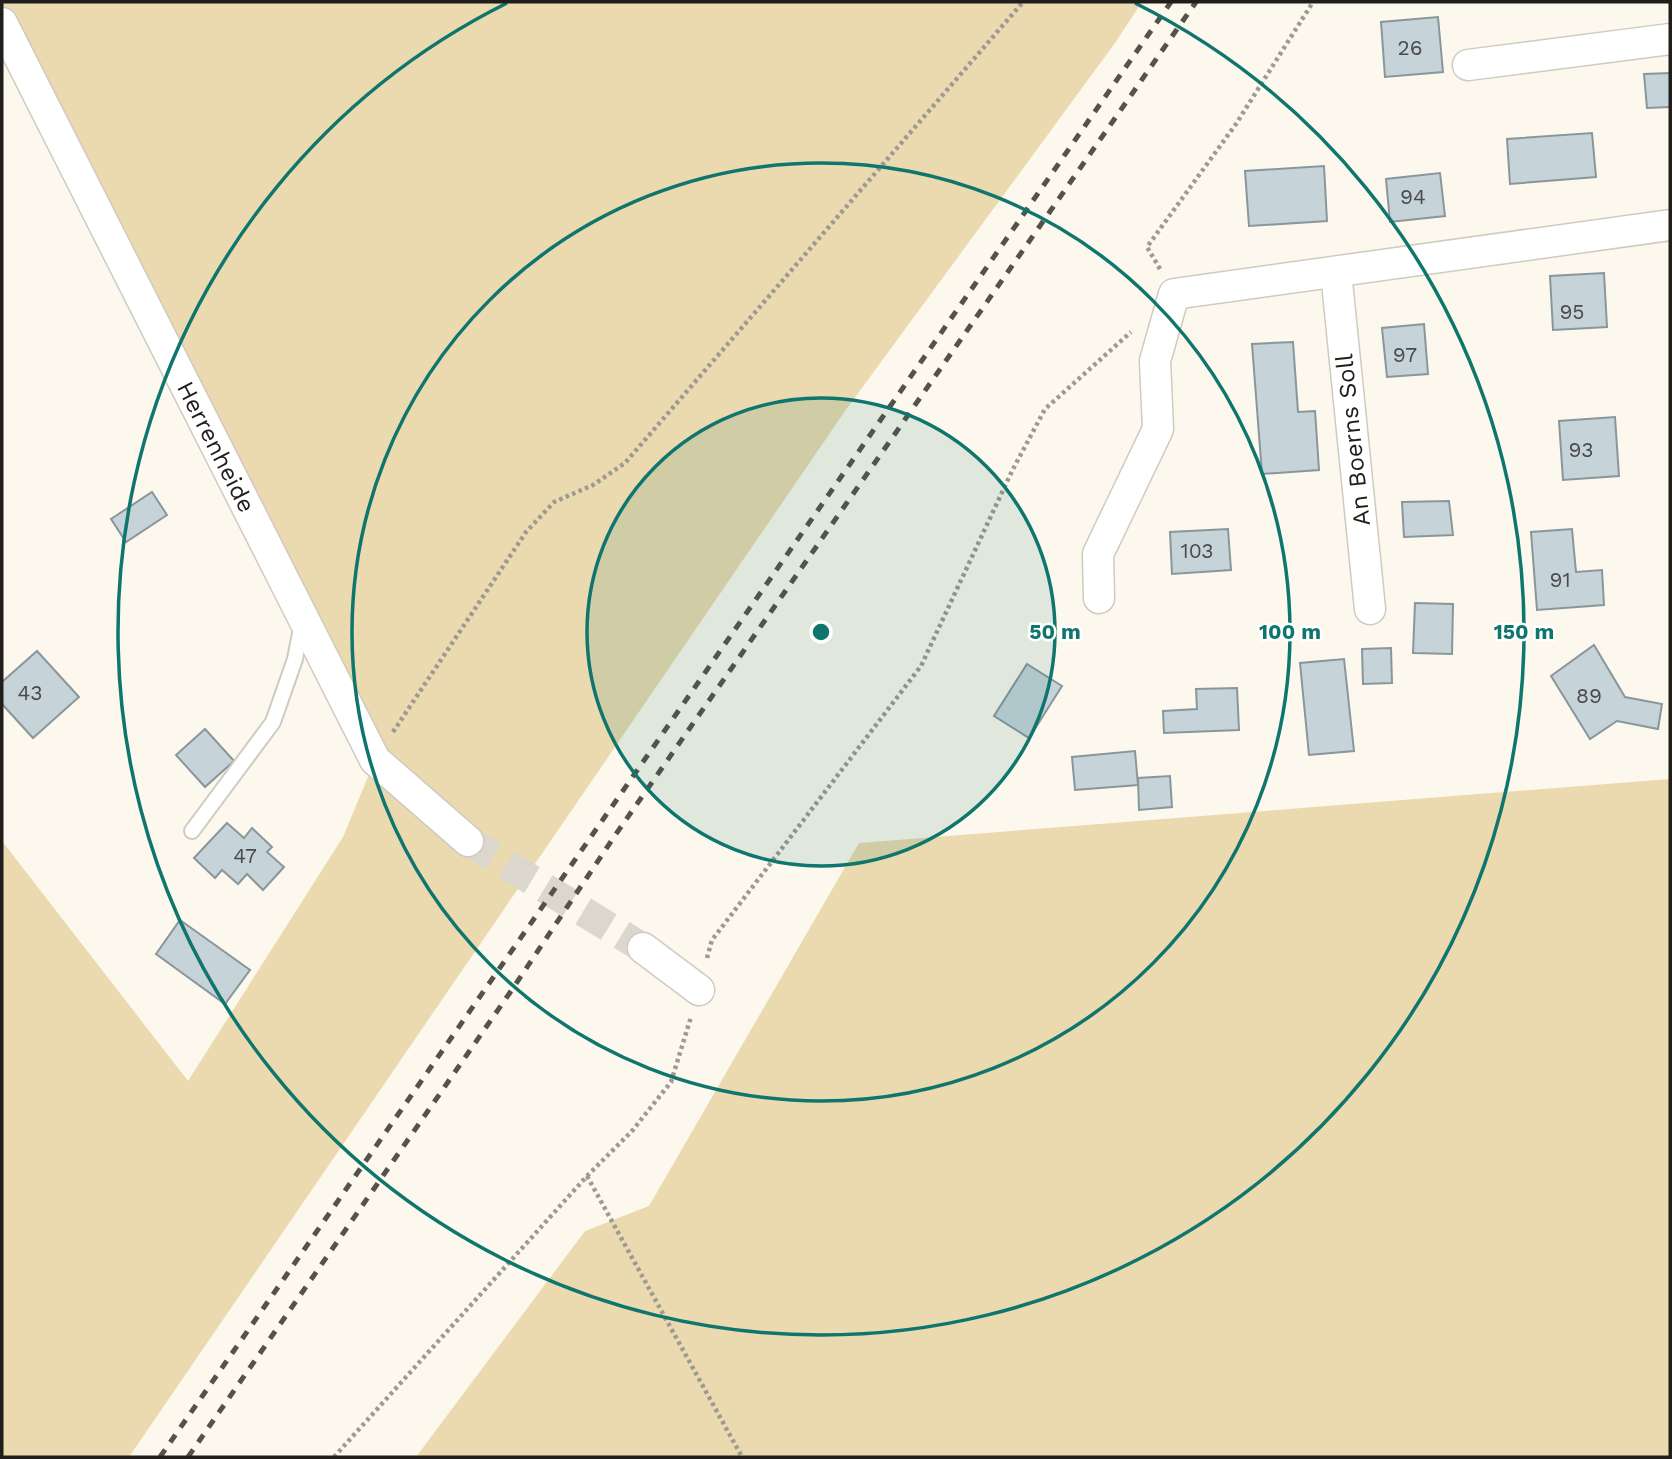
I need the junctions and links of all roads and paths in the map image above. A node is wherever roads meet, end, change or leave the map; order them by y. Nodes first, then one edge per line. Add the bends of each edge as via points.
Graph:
1 (1023, 2) edge
2 (1313, 2) edge
3 (2, 23) edge
4 (1670, 39) edge
5 (1468, 65) dead end
6 (1670, 225) edge
7 (1670, 232) edge
8 (1336, 272) junction
9 (1174, 294) junction
10 (1134, 329) dead end
11 (1099, 598) dead end
12 (1370, 609) dead end
13 (303, 618) junction
14 (375, 760) junction
15 (192, 831) dead end
16 (468, 841) tunnel mouth
17 (643, 948) tunnel mouth
18 (699, 990) junction
19 (587, 1176) junction
20 (334, 1457) edge
21 (742, 1457) edge

1 - 14 path via 625,463 593,485 554,502 526,532
2 - 9 path via 1236,124 1147,247
3 - 13 street, Herrenheide
4 - 5 street
6 - 7 street
6 - 8 street
8 - 9 street
8 - 12 street, An Boerns Soll
9 - 11 street via 1155,361 1158,429 1098,554
10 - 18 path via 1045,409 921,666 712,940
13 - 14 street, Herrenheide
13 - 15 lane via 295,659 273,722
14 - 16 street, Herrenheide
17 - 18 street
18 - 19 path via 671,1082 632,1131
19 - 20 path
19 - 21 path

